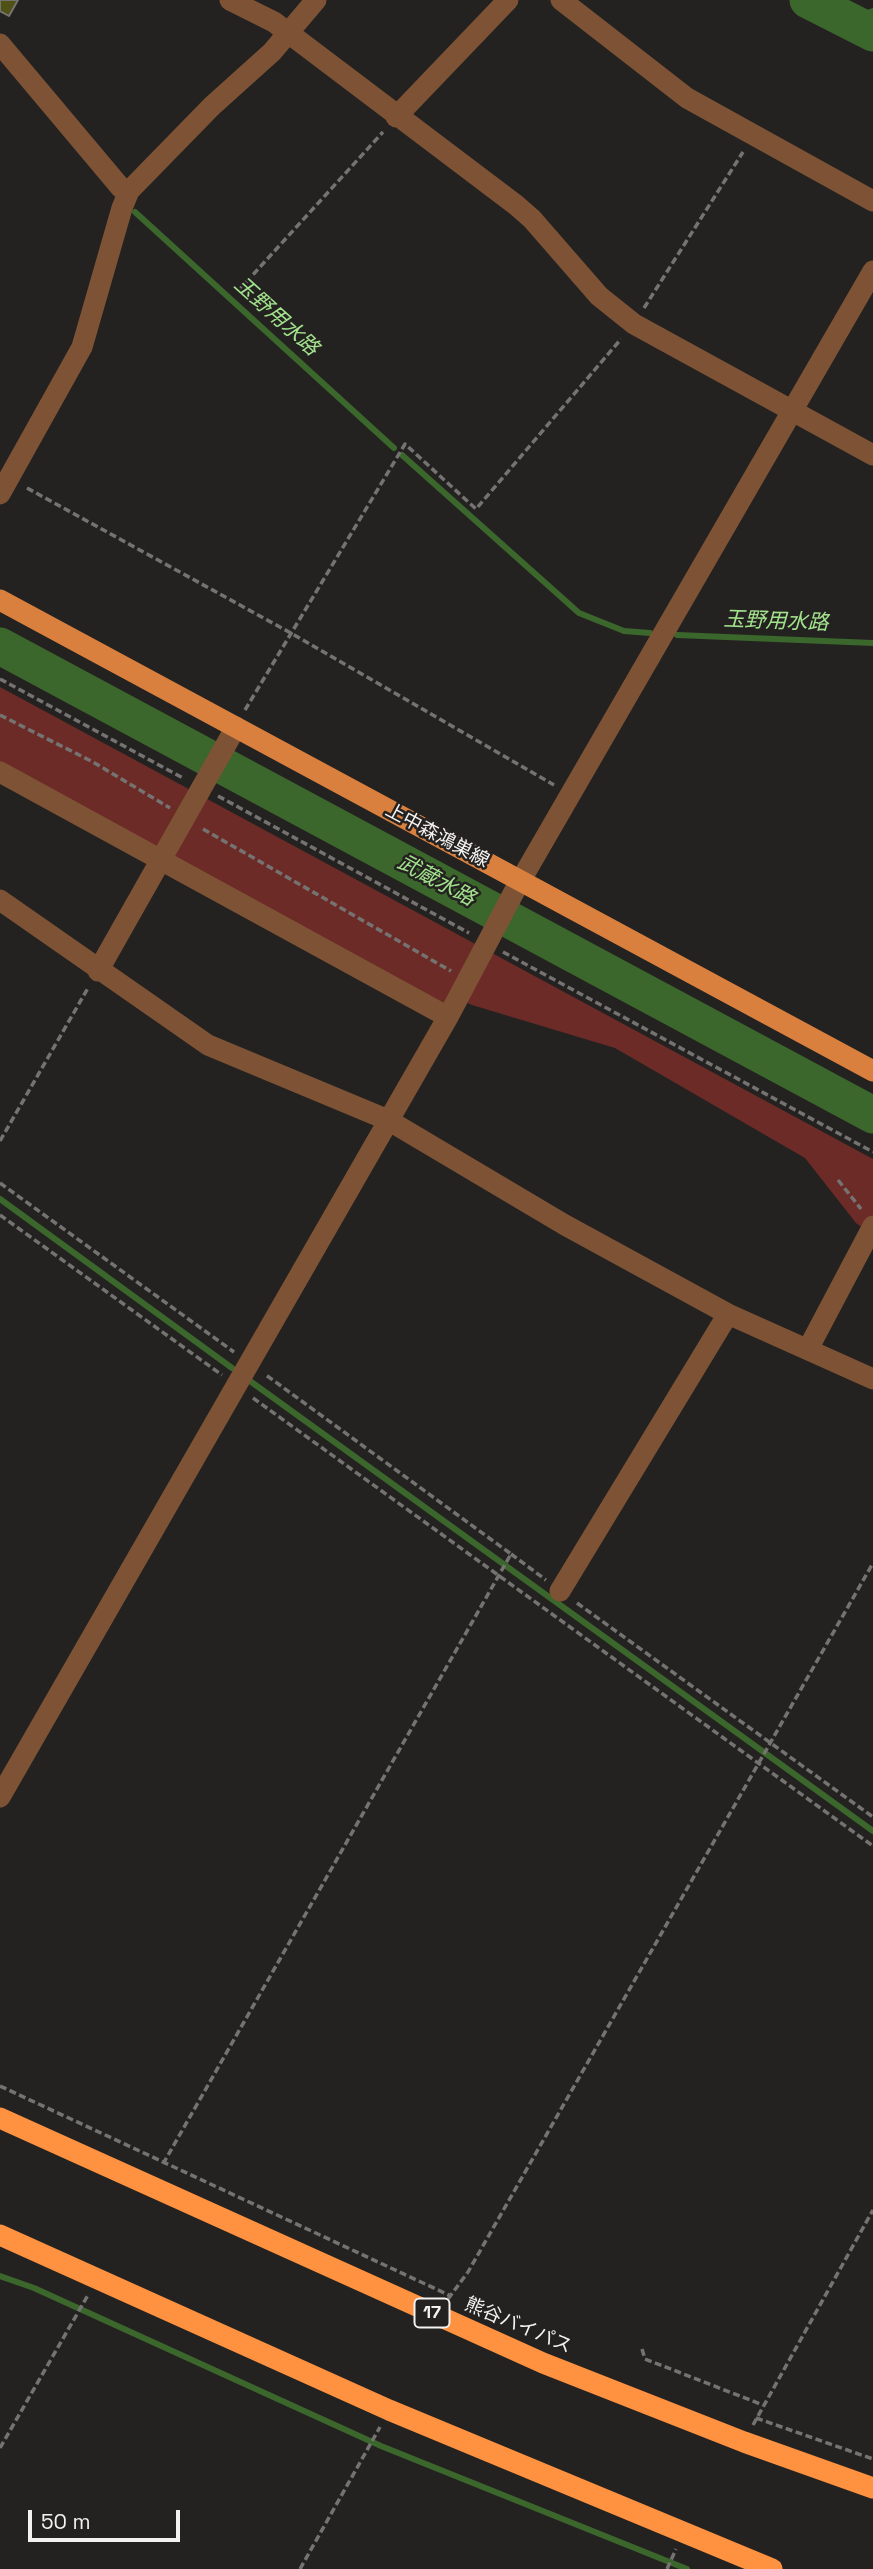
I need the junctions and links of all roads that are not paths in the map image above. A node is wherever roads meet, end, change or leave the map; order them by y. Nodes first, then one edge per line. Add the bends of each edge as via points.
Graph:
1 (230, 0) edge
2 (316, 0) edge
3 (508, 0) edge
4 (561, 0) edge
5 (288, 32) junction
6 (0, 44) edge
7 (396, 117) junction
8 (129, 191) junction
9 (873, 201) edge
10 (873, 271) edge
11 (790, 410) junction
12 (873, 455) edge
13 (5, 486) edge
14 (0, 600) edge
15 (231, 735) junction
16 (0, 772) edge
17 (161, 859) junction
18 (516, 889) junction
19 (0, 900) edge
20 (98, 971) junction
21 (448, 1017) junction
22 (873, 1071) edge
23 (388, 1120) junction
24 (870, 1231) edge
25 (728, 1314) junction
26 (808, 1349) junction
27 (873, 1379) edge
28 (561, 1591) road end
29 (0, 1797) edge
30 (0, 2118) edge
31 (0, 2235) edge
32 (873, 2488) edge
33 (772, 2569) edge

1 - 5 street
2 - 5 street
3 - 7 street
4 - 9 street via 687,98
5 - 7 street
5 - 8 street
6 - 8 street via 121,188
7 - 11 street via 532,219 599,296 634,324
8 - 13 street via 82,347
10 - 11 street
11 - 12 street
11 - 18 street
14 - 15 main road, 上中森鴻巣線
15 - 17 street
15 - 18 main road, 上中森鴻巣線
16 - 17 street
17 - 20 street
17 - 21 street
18 - 21 street
18 - 22 main road, 上中森鴻巣線
19 - 20 street
20 - 23 street via 208,1045
21 - 23 street
23 - 25 street
23 - 29 street
24 - 26 street
25 - 26 street
25 - 28 street
26 - 27 street
30 - 32 highway, 熊谷バイパス / 17 via 543,2362
31 - 33 highway via 389,2410

